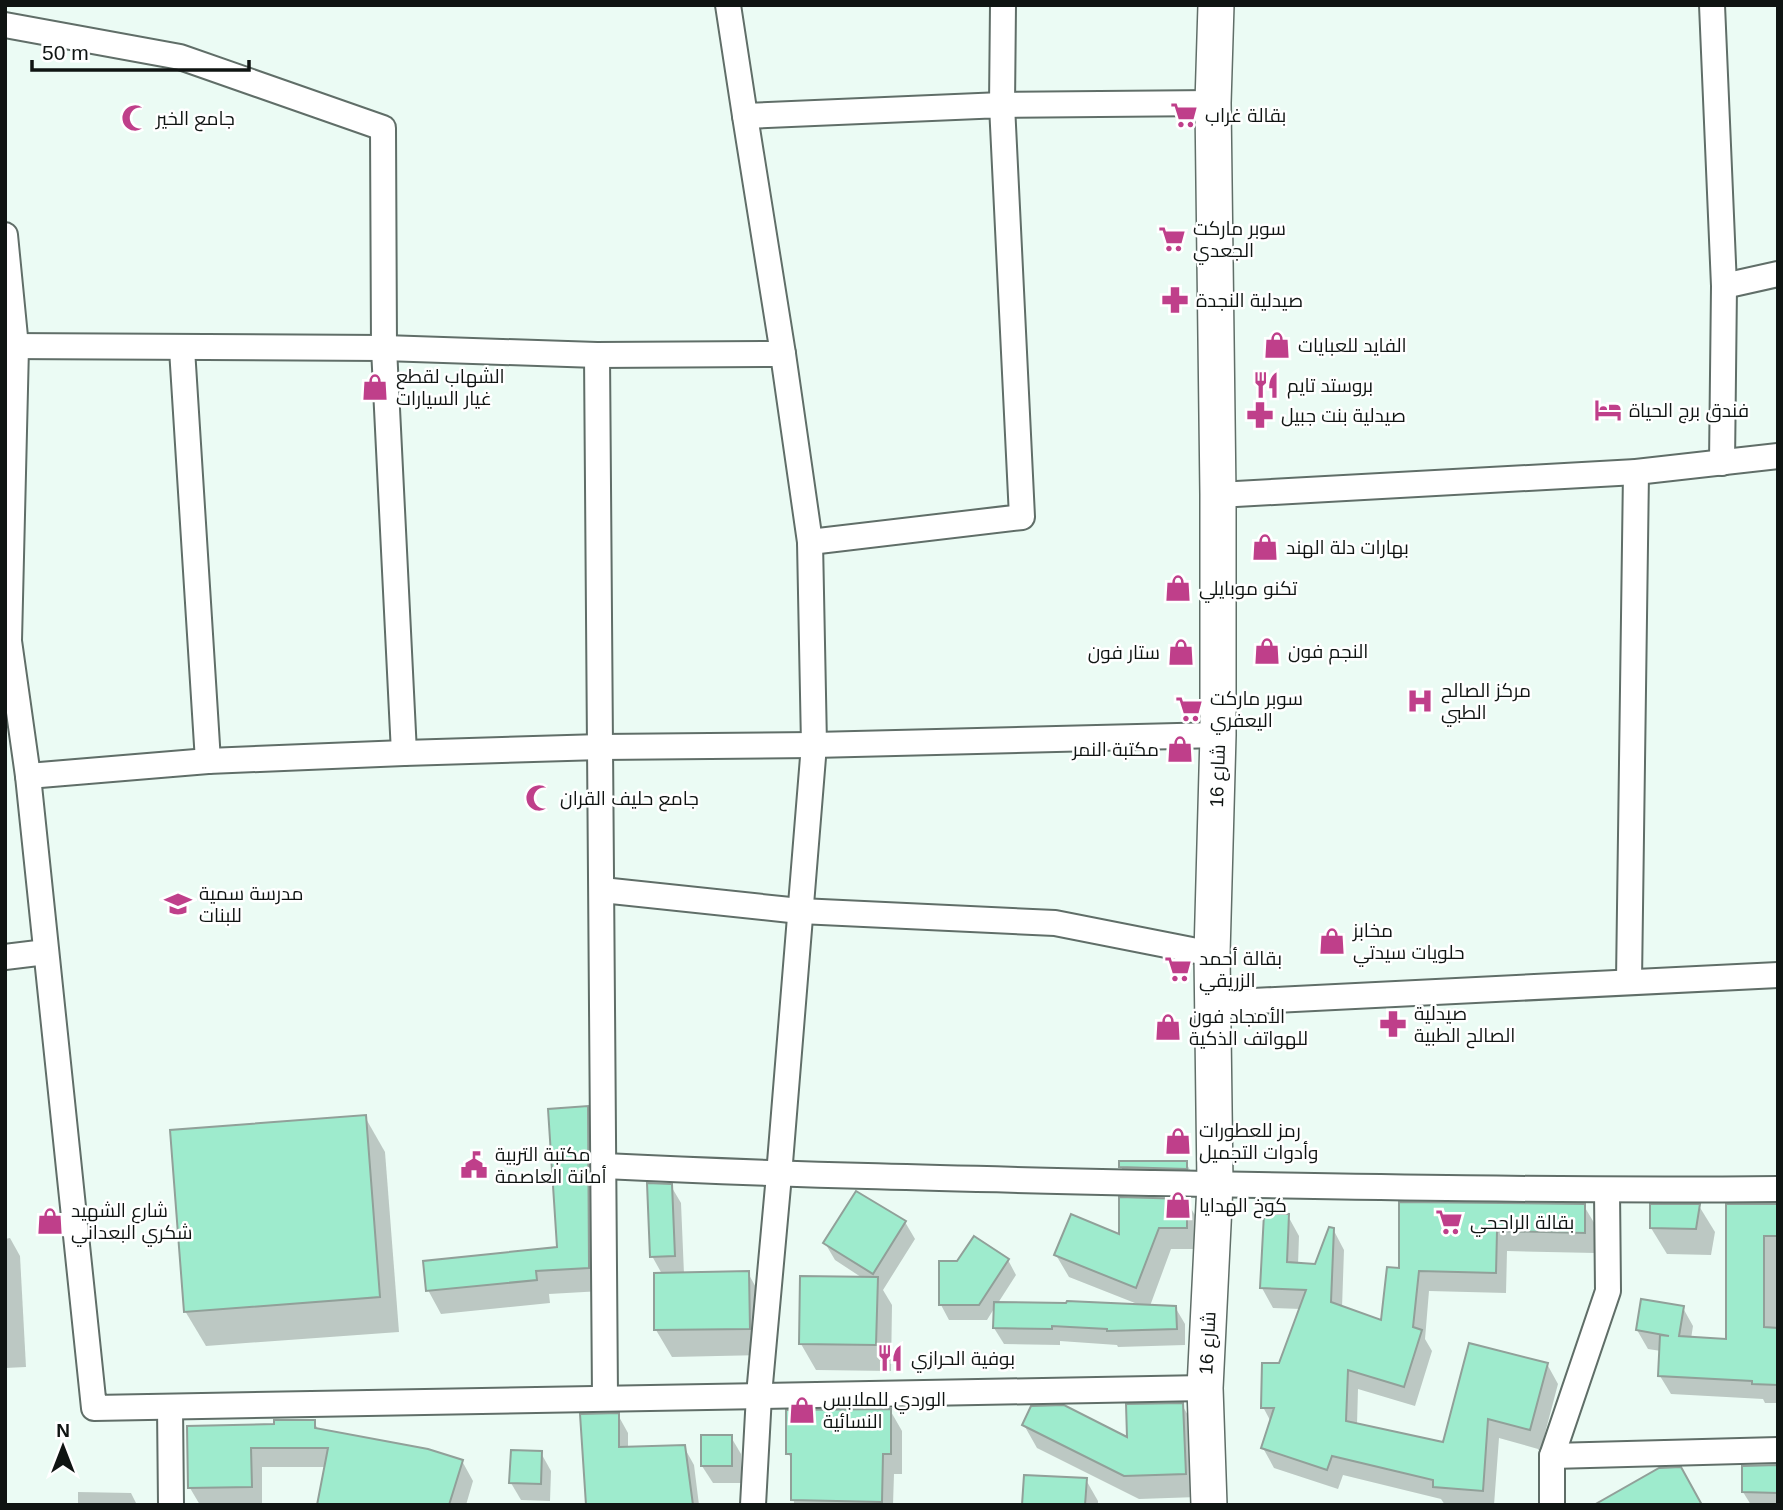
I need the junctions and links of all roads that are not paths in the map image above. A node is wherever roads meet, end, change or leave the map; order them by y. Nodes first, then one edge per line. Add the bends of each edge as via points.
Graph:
1 (728, 5) edge
2 (1003, 5) edge
3 (1216, 5) edge
4 (1712, 5) edge
5 (5, 26) edge
6 (1213, 103) junction
7 (1002, 105) junction
8 (745, 116) junction
9 (5, 235) edge
10 (1778, 274) edge
11 (1724, 286) junction
12 (11, 346) edge
13 (182, 348) junction
14 (384, 348) junction
15 (783, 354) junction
16 (597, 355) junction
17 (1778, 456) edge
18 (1722, 463) junction
19 (1636, 472) junction
20 (1218, 495) junction
21 (810, 541) junction
22 (1218, 734) junction
23 (814, 745) junction
24 (601, 747) junction
25 (404, 753) junction
26 (208, 761) junction
27 (28, 776) junction
28 (602, 890) junction
29 (800, 911) junction
30 (46, 952) junction
31 (1212, 954) junction
32 (5, 957) edge
33 (1778, 975) edge
34 (1629, 982) junction
35 (1214, 1003) junction
36 (604, 1166) junction
37 (779, 1175) junction
38 (1215, 1184) junction
39 (1778, 1189) edge
40 (1606, 1191) junction
41 (1205, 1388) junction
42 (759, 1395) junction
43 (605, 1397) junction
44 (170, 1407) junction
45 (1778, 1450) edge
46 (1552, 1456) junction
47 (172, 1505) edge
48 (753, 1505) edge
49 (1209, 1505) edge
50 (1552, 1505) edge

1 - 8 street
2 - 7 street
3 - 6 street, شارع 16
4 - 11 street
5 - 14 street via 180,57 383,128
6 - 7 street
6 - 20 street, شارع 16
7 - 8 street
7 - 21 street via 1022,517
8 - 15 street
9 - 12 street
10 - 11 street
11 - 18 street
12 - 13 street
12 - 27 street via 9,641
13 - 14 street
13 - 26 street
14 - 16 street
14 - 25 street
15 - 16 street
15 - 21 street
16 - 24 street
17 - 18 street
18 - 19 street
19 - 20 street
19 - 34 street
20 - 22 street, شارع 16
21 - 23 street
22 - 23 street
22 - 31 street, شارع 16
23 - 24 street
23 - 29 street
24 - 25 street
24 - 28 street
25 - 26 street
26 - 27 street
27 - 30 street
28 - 29 street
28 - 36 street
29 - 31 street via 1055,923
29 - 37 street
30 - 32 street
30 - 44 street via 94,1408
31 - 35 street, شارع 16
33 - 34 street
34 - 35 street
35 - 38 street, شارع 16
36 - 37 street
36 - 43 street
37 - 38 street
37 - 42 street
38 - 40 street
38 - 41 street, شارع 16
39 - 40 street
40 - 46 street via 1608,1291
41 - 42 street
41 - 49 street, شارع 16
42 - 43 street
42 - 48 street
43 - 44 street
44 - 47 street
45 - 46 street
46 - 50 street

